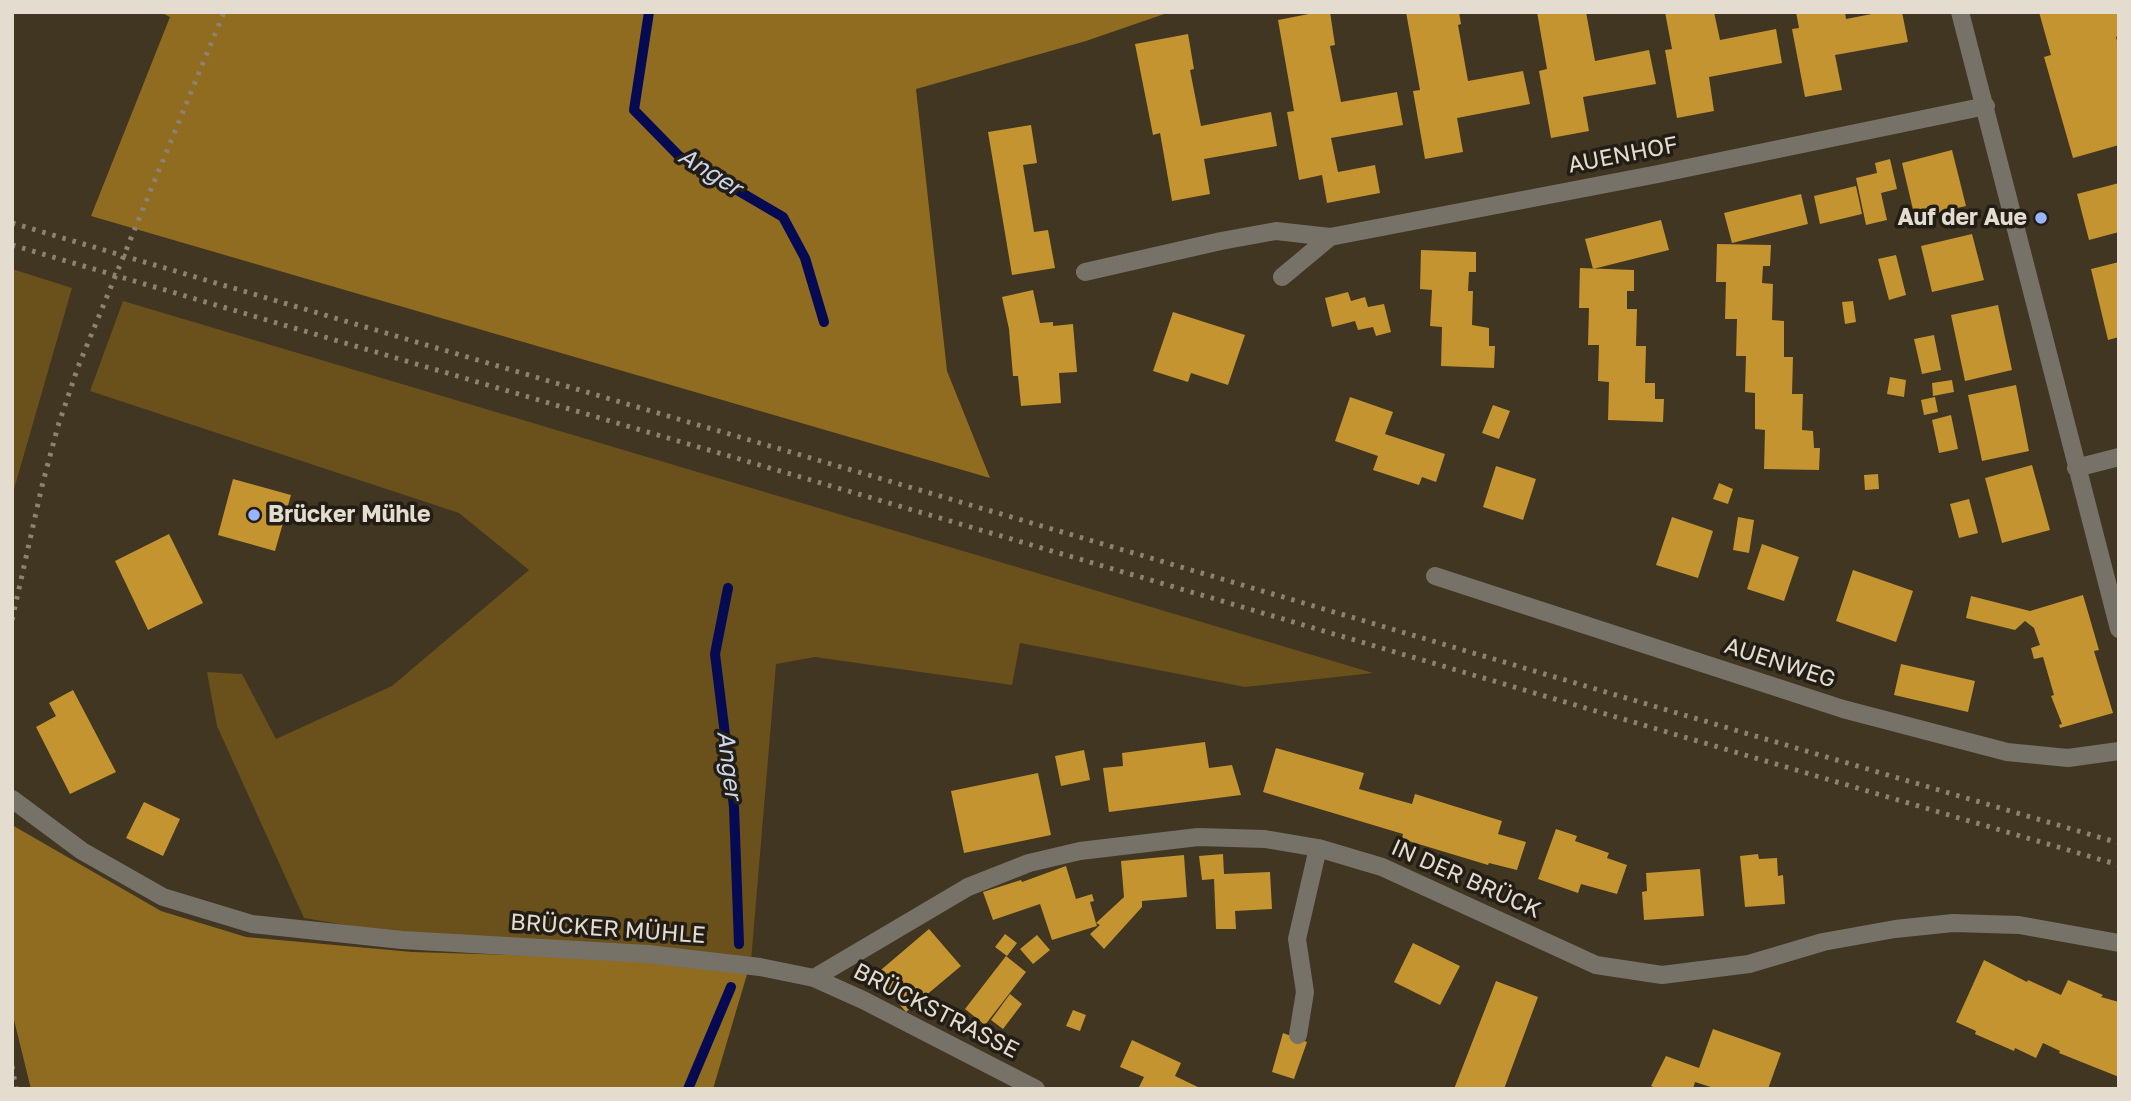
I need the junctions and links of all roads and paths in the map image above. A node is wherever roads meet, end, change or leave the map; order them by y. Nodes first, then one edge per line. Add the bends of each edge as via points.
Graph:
1 (1960, 12) edge
2 (1986, 106) junction
3 (1330, 237) junction
4 (1085, 272) dead end
5 (1282, 277) dead end
6 (2119, 457) edge
7 (2076, 468) junction
8 (1434, 576) dead end
9 (2119, 629) edge
10 (2119, 751) edge
11 (12, 799) edge
12 (1318, 848) junction
13 (2119, 943) edge
14 (814, 978) junction
15 (1297, 1035) dead end
16 (1036, 1089) edge

1 - 2 street
2 - 3 street, AUENHOF
2 - 7 street
3 - 4 street via 1276,231
3 - 5 street, AUENHOF
6 - 7 street
7 - 9 street
8 - 10 street, AUENWEG via 1843,709 1994,749 2068,758
11 - 14 street, BRÜCKER MÜHLE via 82,851 163,897 252,924 402,940 648,954
12 - 13 street, IN DER BRÜCK via 1382,867 1596,965 1662,975 1749,964 1823,943 1953,923 2019,925
12 - 14 street, IN DER BRÜCK via 1265,839 1198,837 1080,851 1029,863 968,887
12 - 15 street via 1297,939 1305,992
14 - 16 street, BRÜCKSTRASSE

